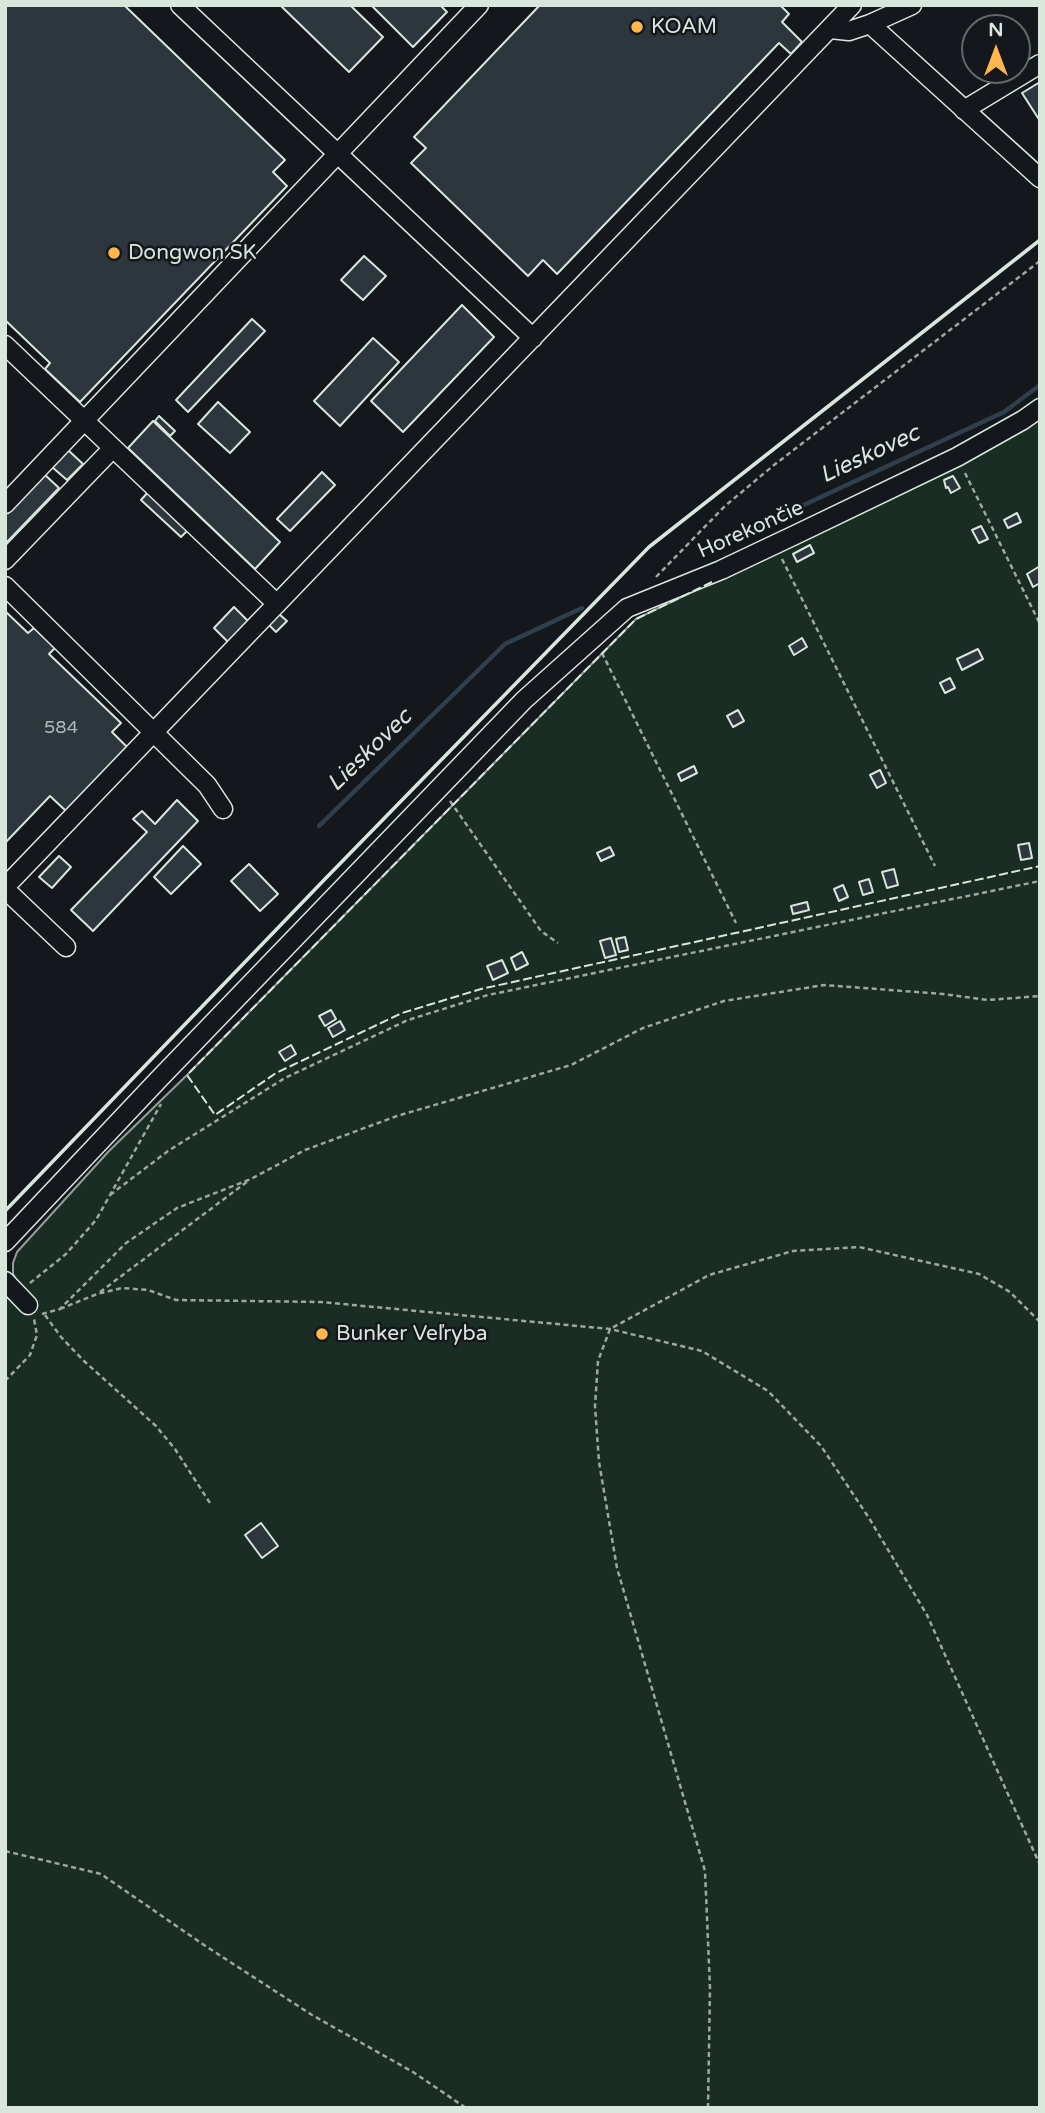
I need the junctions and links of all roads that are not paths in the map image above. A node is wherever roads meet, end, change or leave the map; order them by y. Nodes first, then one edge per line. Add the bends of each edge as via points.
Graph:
1 (180, 5) edge
2 (479, 5) edge
3 (912, 5) edge
4 (838, 14) edge
5 (870, 24) junction
6 (1040, 64) edge
7 (964, 110) junction
8 (338, 154) junction
9 (1040, 178) edge
10 (533, 338) junction
11 (5, 345) edge
12 (1040, 408) edge
13 (85, 420) junction
14 (113, 447) junction
15 (5, 504) edge
16 (5, 560) edge
17 (5, 586) edge
18 (277, 604) junction
19 (154, 731) junction
20 (223, 810) dead end
21 (5, 888) edge
22 (66, 947) dead end
23 (5, 1242) edge
24 (5, 1281) edge
25 (28, 1305) dead end

1 - 8 lane
2 - 8 lane
3 - 5 lane
4 - 5 lane via 849,30
4 - 10 lane
5 - 7 lane
6 - 7 lane
7 - 9 lane
8 - 10 lane
8 - 13 lane
10 - 18 lane
11 - 13 lane
12 - 23 lane, Horekončie via 957,457 822,523 627,608 524,699
13 - 14 lane
13 - 15 lane
14 - 16 lane
14 - 18 lane
17 - 19 lane
18 - 19 lane
19 - 20 lane via 207,785
19 - 21 lane
21 - 22 lane
24 - 25 lane

